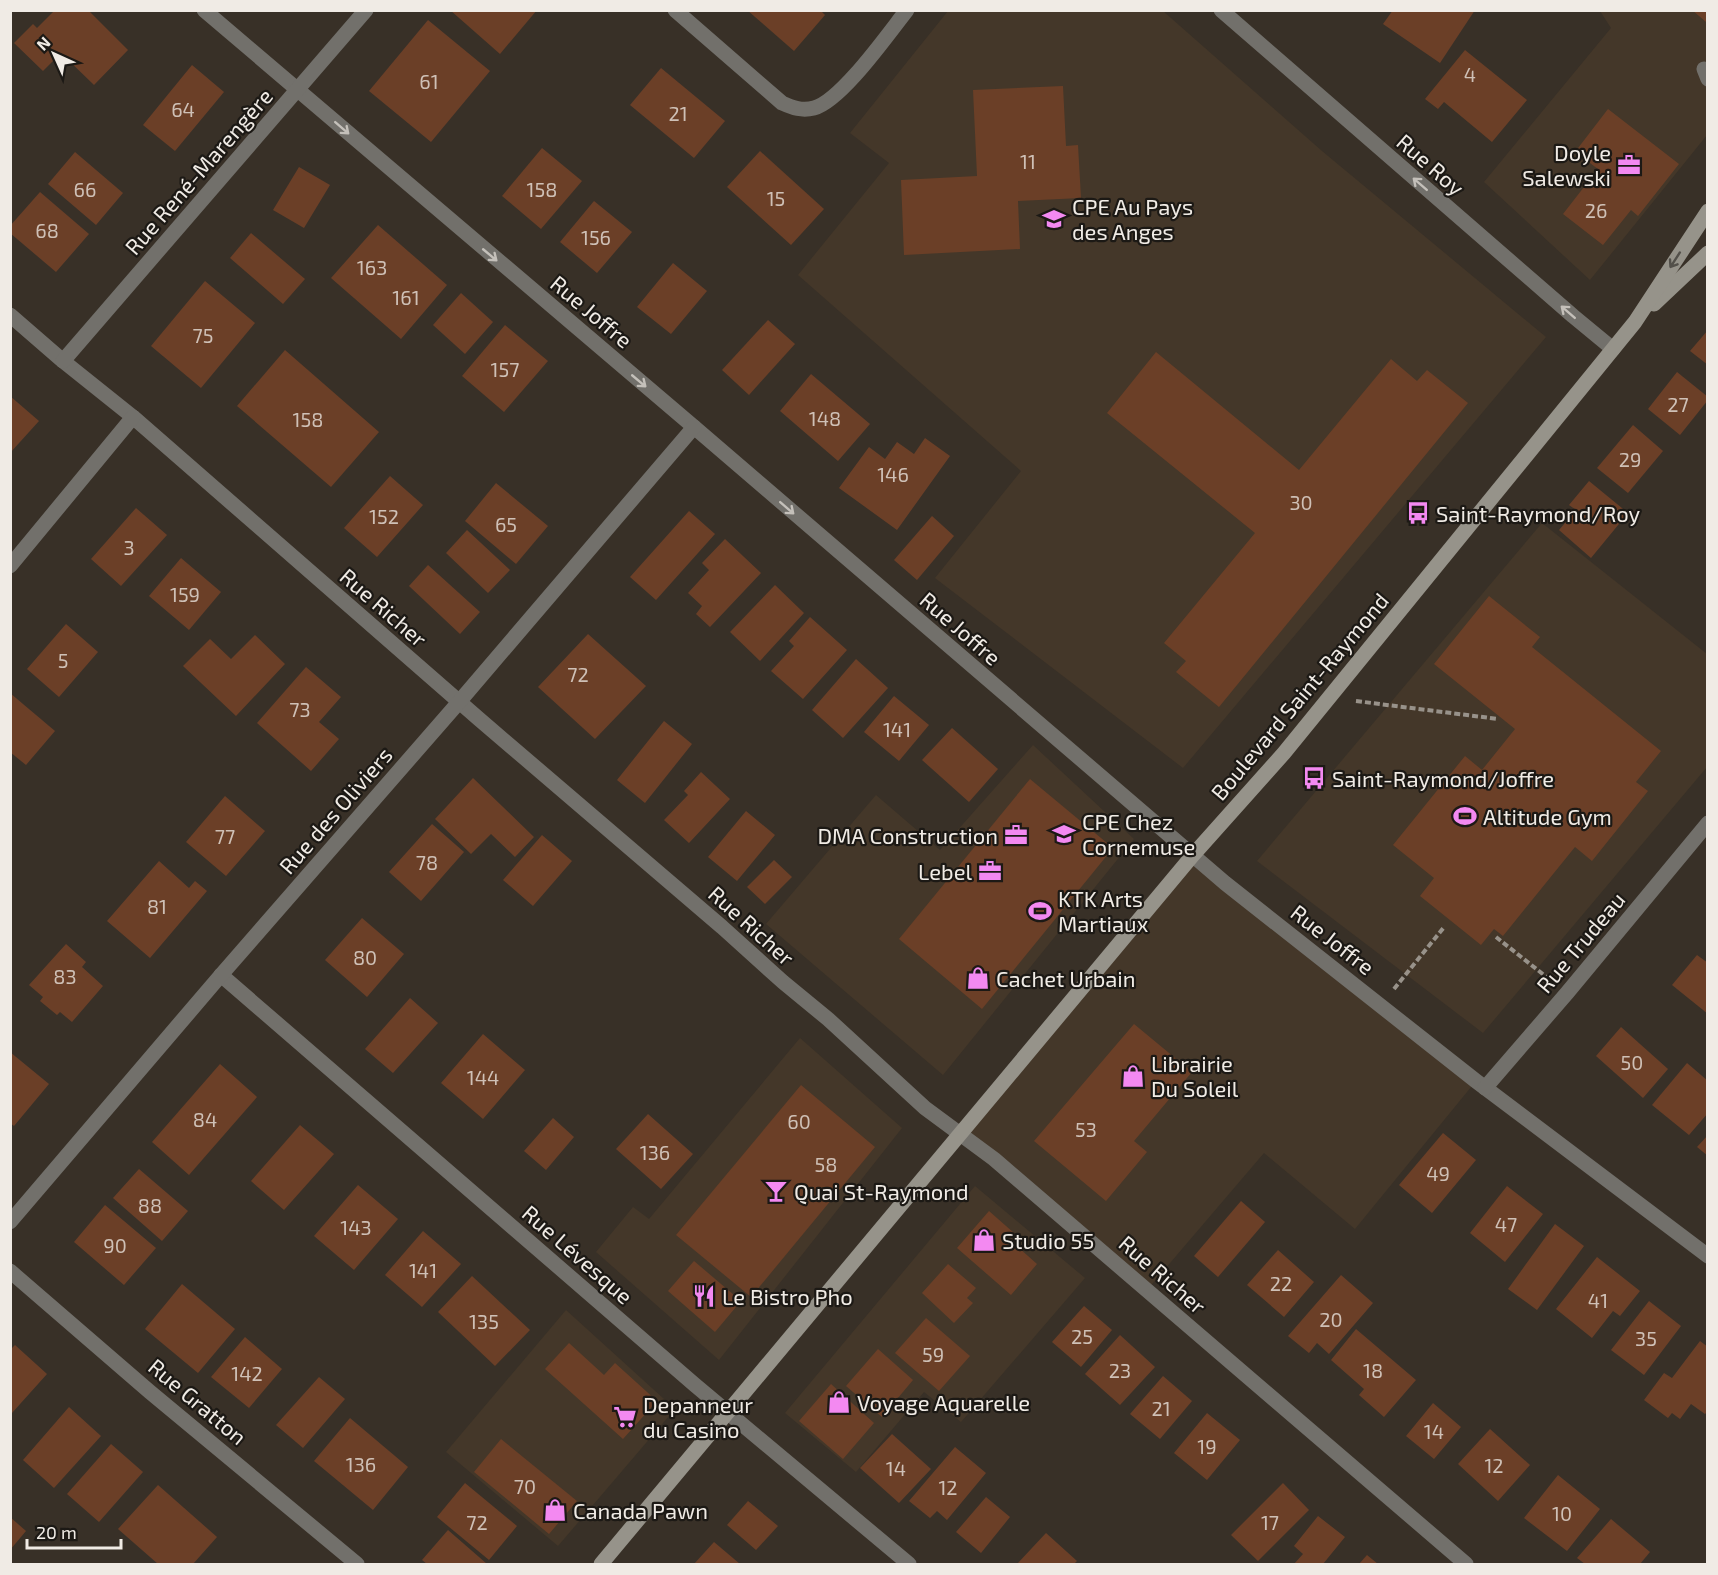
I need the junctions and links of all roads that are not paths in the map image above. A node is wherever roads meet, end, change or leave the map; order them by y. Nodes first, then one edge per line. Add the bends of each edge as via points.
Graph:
1 (204, 10) edge
2 (366, 10) edge
3 (675, 10) edge
4 (907, 10) edge
5 (1221, 10) edge
6 (298, 90) junction
7 (1707, 211) edge
8 (1707, 253) edge
9 (10, 315) edge
10 (1635, 322) junction
11 (1613, 349) junction
12 (63, 361) junction
13 (133, 417) junction
14 (694, 428) junction
15 (10, 566) edge
16 (459, 702) junction
17 (1707, 823) edge
18 (1193, 855) junction
19 (221, 975) junction
20 (1485, 1088) junction
21 (960, 1134) junction
22 (10, 1222) edge
23 (1707, 1257) edge
24 (10, 1270) edge
25 (728, 1413) junction
26 (357, 1564) edge
27 (601, 1564) edge
28 (909, 1564) edge
29 (1466, 1564) edge

1 - 6 street, Rue Joffre
2 - 6 street, Rue René-Marengère
3 - 4 street via 782,103 796,109 814,108 842,90
11 -> 5 street, Rue Roy
6 - 12 street, Rue René-Marengère
6 -> 14 street, Rue Joffre
7 -> 10 main road, Boulevard Saint-Raymond
8 - 10 main road, Boulevard Saint-Raymond
9 - 12 street, Rue Richer
10 - 11 main road, Boulevard Saint-Raymond
11 - 18 main road, Boulevard Saint-Raymond via 1284,753
12 - 13 street, Rue Richer
13 - 15 street
13 - 16 street, Rue Richer
14 - 16 street, Rue des Oliviers
14 -> 18 street, Rue Joffre
16 - 19 street, Rue des Oliviers
16 - 21 street, Rue Richer via 722,927 925,1108
17 - 20 street, Rue Trudeau
18 - 20 street, Rue Joffre
18 - 21 main road, Boulevard Saint-Raymond
19 - 22 street, Rue des Oliviers
19 - 25 street, Rue Lévesque
20 - 23 street, Rue Joffre
21 - 25 main road, Boulevard Saint-Raymond
21 - 29 street, Rue Richer
24 - 26 street, Rue Gratton
25 - 27 main road, Boulevard Saint-Raymond
25 - 28 street, Rue Lévesque

